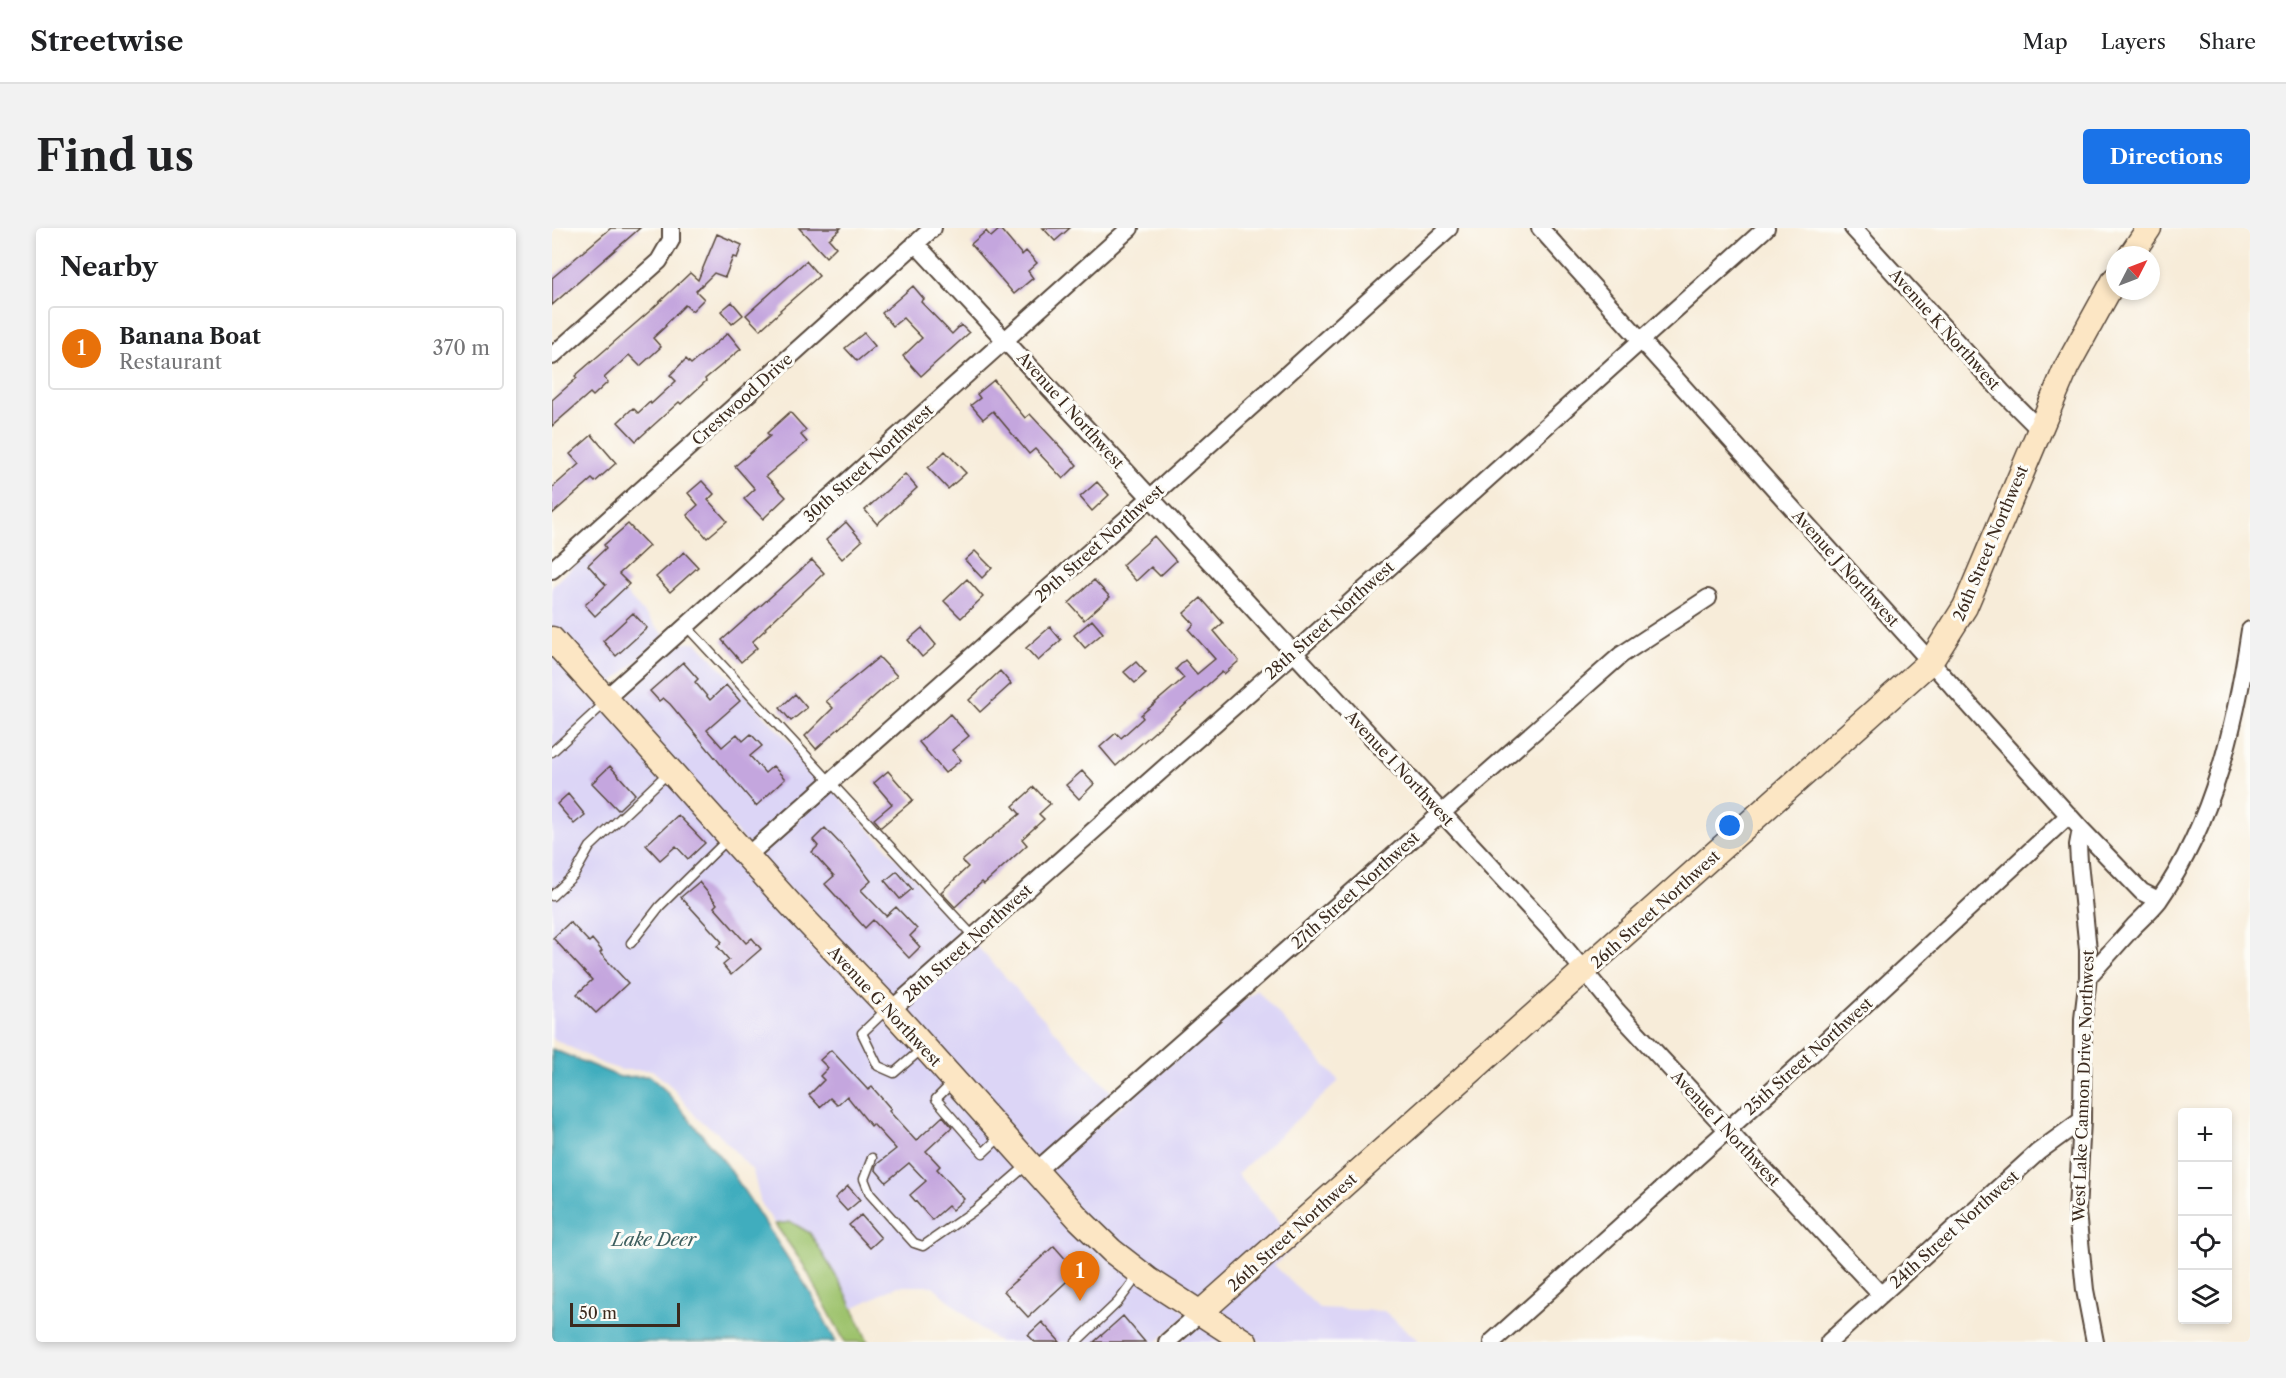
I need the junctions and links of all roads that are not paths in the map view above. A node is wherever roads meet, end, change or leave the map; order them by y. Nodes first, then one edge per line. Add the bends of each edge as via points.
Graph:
1 (671, 228) edge
2 (933, 228) edge
3 (1130, 228) edge
4 (1449, 228) edge
5 (1540, 228) edge
6 (1766, 228) edge
7 (1853, 228) edge
8 (2149, 228) edge
9 (915, 243) junction
10 (2137, 246) edge
11 (2106, 295) edge
12 (1006, 339) junction
13 (1642, 341) junction
14 (552, 356) edge
15 (2039, 429) junction
16 (1150, 498) junction
17 (552, 570) edge
18 (1708, 597) dead end
19 (687, 627) junction
20 (2250, 630) edge
21 (552, 639) edge
22 (1294, 653) junction
23 (1931, 661) junction
24 (607, 699) junction
25 (552, 752) edge
26 (671, 771) junction
27 (830, 781) junction
28 (1441, 813) junction
29 (2069, 815) junction
30 (2081, 829) junction
31 (730, 837) junction
32 (747, 856) junction
33 (552, 896) edge
34 (2158, 900) junction
35 (974, 937) junction
36 (631, 943) dead end
37 (1584, 972) junction
38 (2088, 977) junction
39 (890, 1009) junction
40 (924, 1048) junction
41 (2082, 1120) junction
42 (1727, 1129) junction
43 (872, 1158) dead end
44 (1034, 1166) junction
45 (1140, 1273) junction
46 (1881, 1295) junction
47 (1200, 1313) junction
48 (1076, 1342) edge
49 (1167, 1342) edge
50 (1245, 1342) edge
51 (1492, 1342) edge
52 (1829, 1342) edge
53 (2094, 1342) edge

1 - 14 street via 671,240 659,261
2 - 9 street, Crestwood Drive
3 - 12 street, 30th Street Northwest
4 - 16 street, 29th Street Northwest
5 - 13 street, Avenue J Northwest
6 - 13 street, 28th Street Northwest
7 - 15 street, Avenue K Northwest
8 - 10 street
9 - 12 street, Avenue I Northwest
9 - 17 street, Crestwood Drive
11 - 15 street, 26th Street Northwest via 2066,368
12 - 16 street, Avenue I Northwest
12 - 19 street, 30th Street Northwest
13 - 22 street, 28th Street Northwest
13 - 23 street, Avenue J Northwest
15 - 23 street, 26th Street Northwest via 1965,607
16 - 22 street, Avenue I Northwest
16 - 27 street, 29th Street Northwest
18 - 28 street, 27th Street Northwest via 1620,655
19 - 24 street, 30th Street Northwest
19 - 27 lane
20 - 34 street via 2223,765 2184,857
21 - 24 street, Avenue G Northwest
22 - 28 street, Avenue I Northwest
22 - 35 street, 28th Street Northwest
23 - 29 street, Avenue J Northwest
23 - 37 street, 26th Street Northwest
24 - 25 lane
24 - 26 street, Avenue G Northwest
26 - 31 street, Avenue G Northwest
26 - 33 lane via 590,847 574,875
27 - 32 street, 29th Street Northwest
27 - 35 lane
28 - 37 street, Avenue I Northwest
28 - 44 street, 27th Street Northwest
29 - 30 street, Avenue J Northwest
29 - 42 street, 25th Street Northwest
30 - 34 street, Avenue J Northwest via 2142,892
30 - 38 street, West Lake Cannon Drive Northwest via 2078,845
31 - 32 street, Avenue G Northwest
31 - 36 lane via 660,906
32 - 39 street, Avenue G Northwest
34 - 38 street
35 - 39 street, 28th Street Northwest
37 - 42 street, Avenue I Northwest
37 - 47 street, 26th Street Northwest
38 - 41 street, West Lake Cannon Drive Northwest via 2083,1019
39 - 40 street, Avenue G Northwest
39 - 40 lane via 862,1033 878,1066 894,1073
40 - 44 street, Avenue G Northwest
41 - 46 street, 24th Street Northwest via 2038,1152
41 - 53 street, West Lake Cannon Drive Northwest via 2077,1212
42 - 46 street, Avenue I Northwest
42 - 51 street, 25th Street Northwest
43 - 44 lane via 864,1179 870,1194 914,1243 922,1246
44 - 45 street, Avenue G Northwest via 1079,1219
45 - 47 street, Avenue G Northwest
45 - 48 lane via 1110,1311
46 - 52 street, 24th Street Northwest
47 - 49 street, 26th Street Northwest
47 - 50 street, Avenue G Northwest

